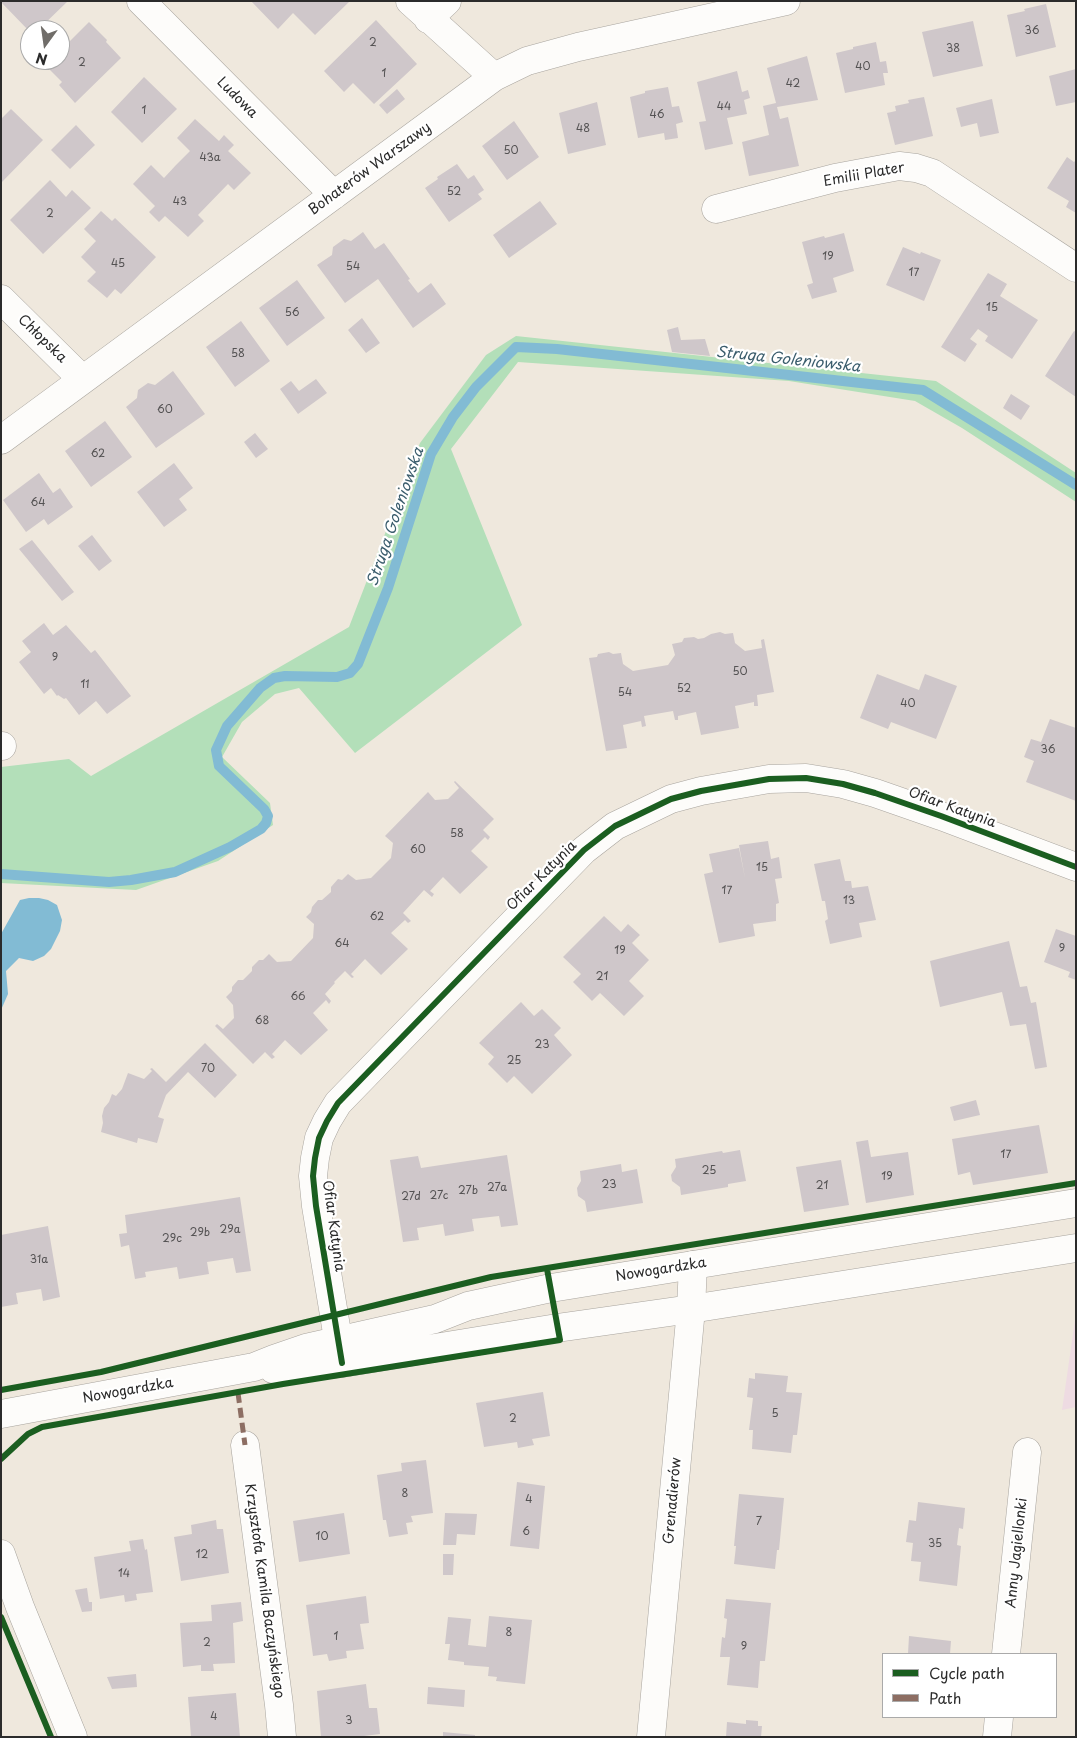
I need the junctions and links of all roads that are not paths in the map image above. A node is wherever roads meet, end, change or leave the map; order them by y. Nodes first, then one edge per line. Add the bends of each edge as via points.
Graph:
1 (141, 1) edge
2 (786, 1) edge
3 (428, 7) edge
4 (494, 76) junction
5 (334, 195) junction
6 (716, 209) dead end
7 (1076, 268) edge
8 (1, 299) edge
9 (82, 379) junction
10 (1, 440) edge
11 (1076, 867) edge
12 (1076, 1203) edge
13 (1076, 1248) edge
14 (693, 1265) junction
15 (691, 1309) junction
16 (340, 1352) junction
17 (1, 1414) edge
18 (245, 1445) dead end
19 (1027, 1452) dead end
20 (1, 1554) edge
21 (1006, 1653) edge
22 (999, 1718) edge
23 (73, 1737) edge
24 (282, 1737) edge
25 (651, 1737) edge
26 (997, 1737) edge

1 - 5 street, Ludowa
2 - 4 street, Bohaterów Warszawy via 578,47 527,61
3 - 4 street
4 - 5 street, Bohaterów Warszawy
5 - 9 street, Bohaterów Warszawy
6 - 7 street, Emilii Plater via 835,178 899,166 916,168 932,173
8 - 9 street, Chłopska
9 - 10 street, Bohaterów Warszawy
11 - 16 street, Ofiar Katynia via 875,793 806,778 769,779 701,791 671,799 615,826 584,850 345,1096 327,1120 319,1138 313,1176
12 - 14 street, Nowogardzka
13 - 15 street, Nowogardzka
14 - 15 street, Grenadierów
14 - 16 street, Nowogardzka via 551,1288 468,1306
15 - 16 street, Nowogardzka via 557,1328
15 - 25 street, Grenadierów
16 - 17 street, Nowogardzka via 281,1370 254,1367
18 - 24 street, Krzysztofa Kamila Baczyńskiego
19 - 21 street, Anny Jagiellonki
20 - 23 street
22 - 26 street

